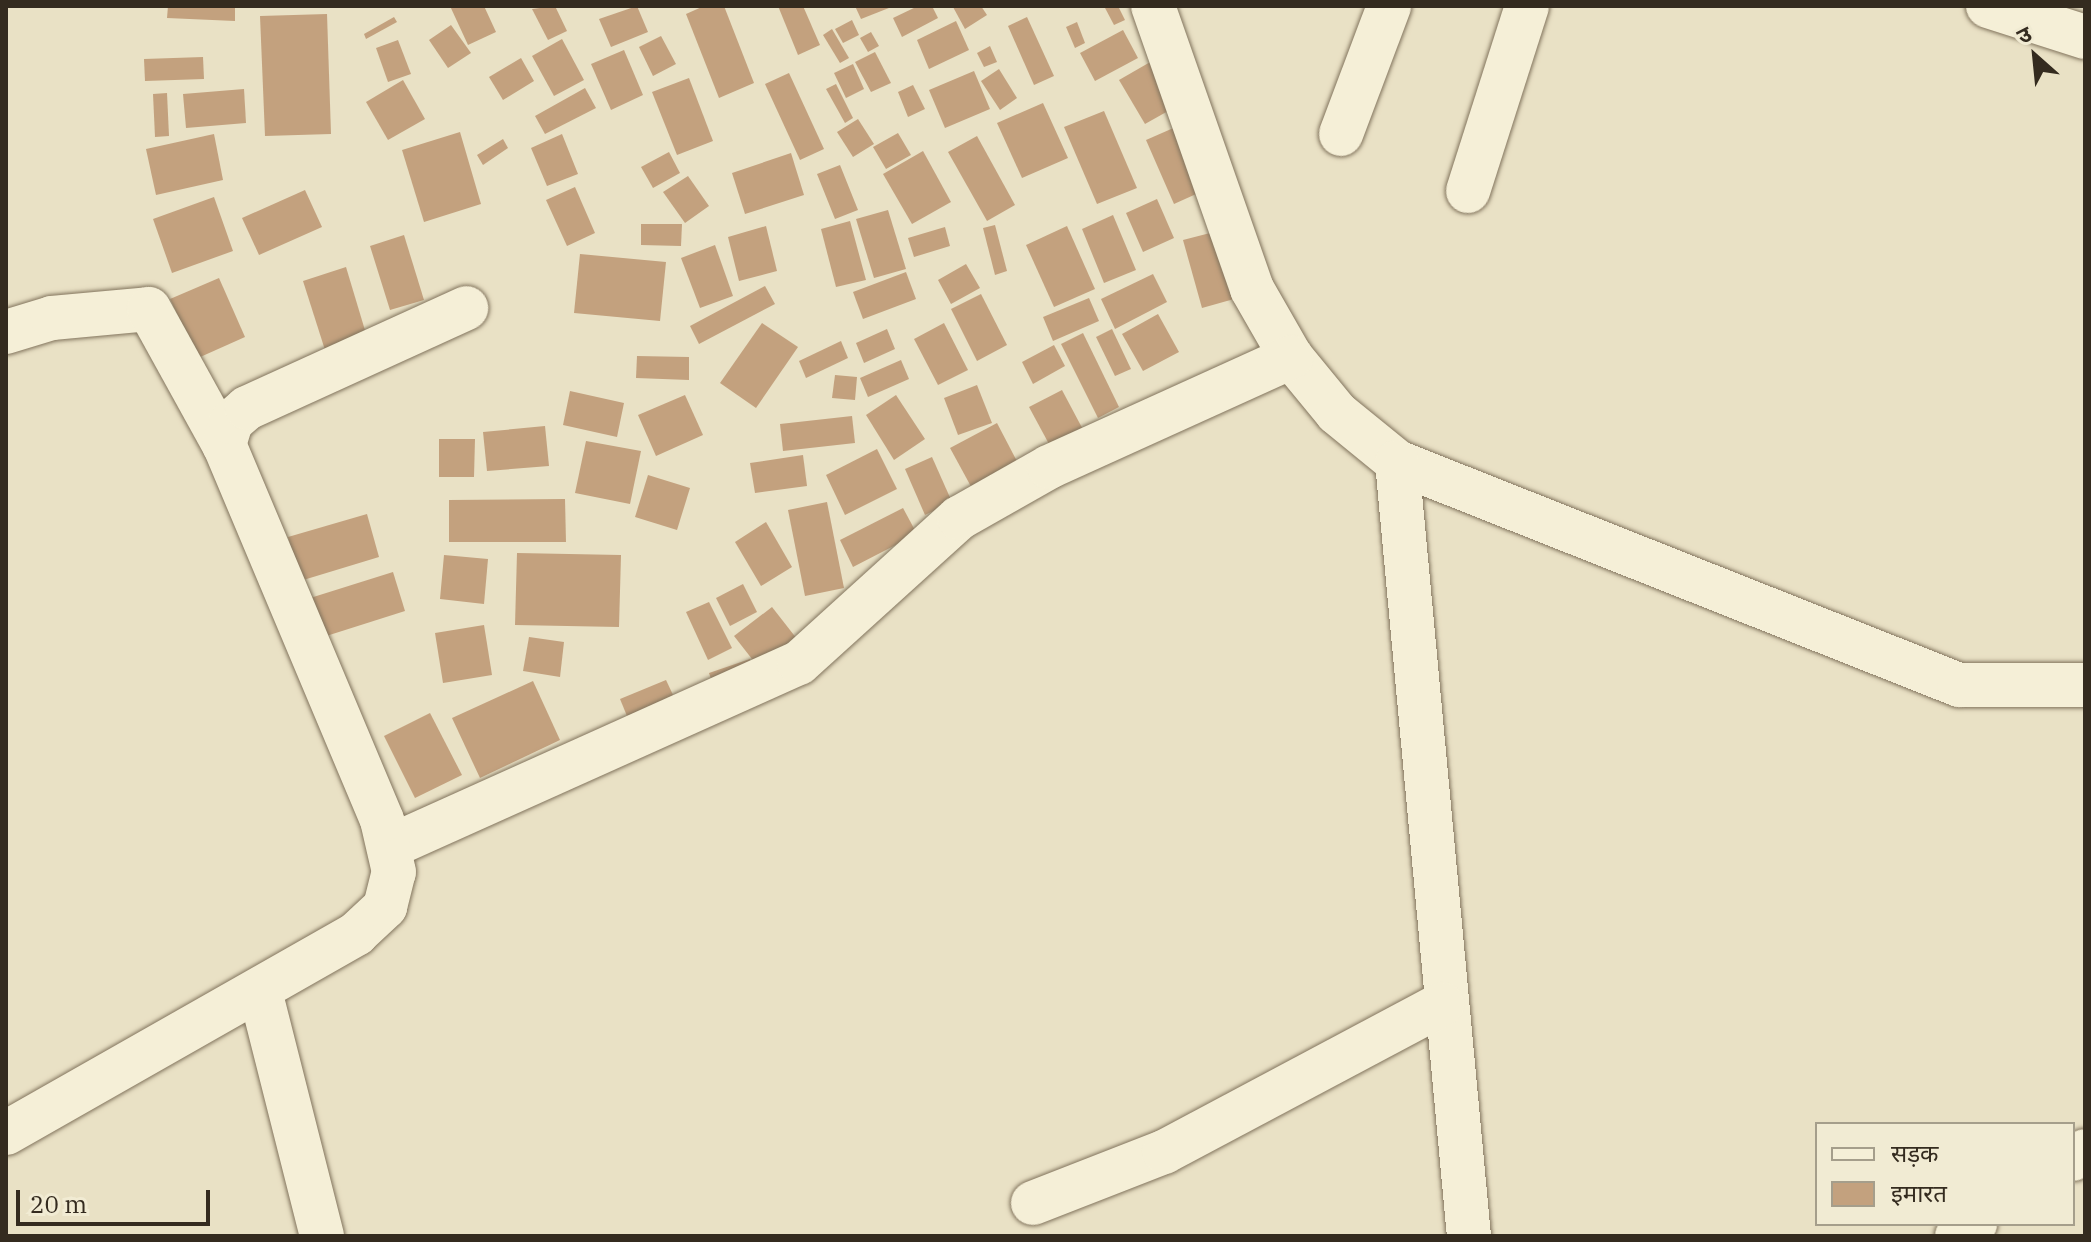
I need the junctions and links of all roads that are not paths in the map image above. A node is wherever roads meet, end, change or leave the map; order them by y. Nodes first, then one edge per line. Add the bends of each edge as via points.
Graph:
1 (1153, 6) edge
2 (1389, 6) edge
3 (1527, 6) edge
4 (1988, 6) edge
5 (2085, 37) edge
6 (1341, 134) dead end
7 (1468, 191) dead end
8 (466, 308) dead end
9 (6, 332) edge
10 (1291, 357) junction
11 (224, 445) junction
12 (1397, 462) junction
13 (2085, 685) edge
14 (389, 847) junction
15 (260, 991) junction
16 (1442, 1004) junction
17 (6, 1133) edge
18 (1033, 1203) dead end
19 (322, 1236) edge
20 (1469, 1236) edge

1 - 10 street via 1252,289
2 - 6 street
3 - 7 street
4 - 5 street
8 - 11 street via 247,408 231,422
9 - 11 street via 52,318 149,309
10 - 12 street via 1337,413
10 - 14 street via 1049,467 959,518 799,663
11 - 14 street
12 - 13 street via 1959,685
12 - 16 street
14 - 15 street via 394,872 385,907 356,934
15 - 17 street
15 - 19 street
16 - 18 street via 1164,1152
16 - 20 street

